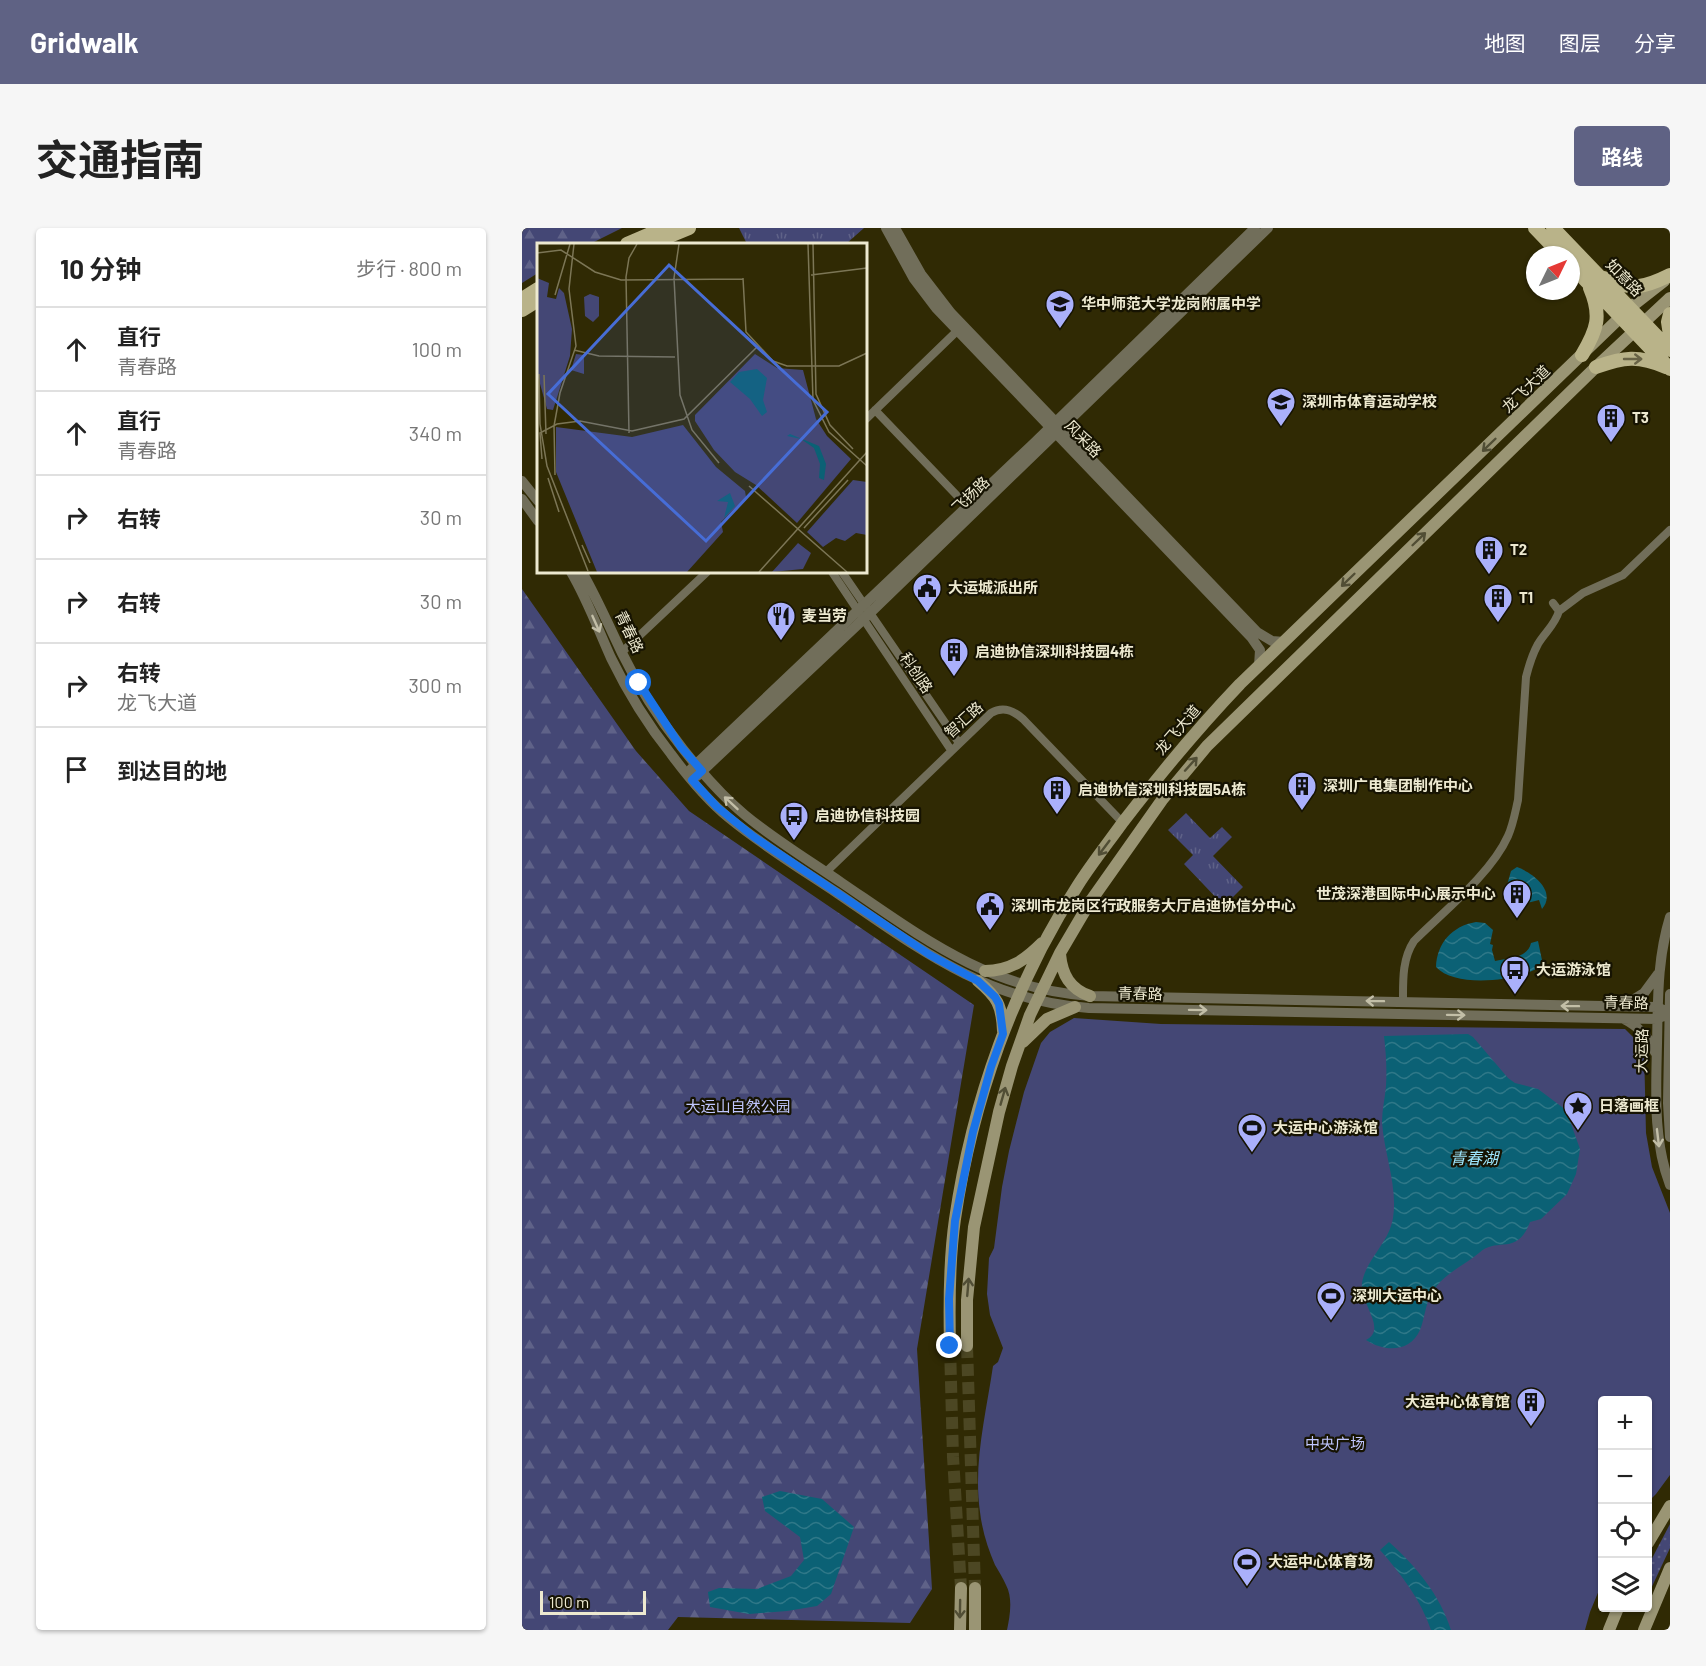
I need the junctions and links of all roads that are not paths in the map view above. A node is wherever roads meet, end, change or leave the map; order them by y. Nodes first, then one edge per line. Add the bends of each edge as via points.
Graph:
1 (664, 228) edge
2 (689, 228) edge
3 (886, 228) edge
4 (895, 228) edge
5 (1256, 228) edge
6 (1268, 228) edge
7 (1535, 228) edge
8 (1553, 228) edge
9 (629, 243) edge
10 (652, 243) edge
11 (1552, 246) edge
12 (1580, 271) edge
13 (1670, 276) edge
14 (1593, 279) junction
15 (537, 290) edge
16 (1670, 298) edge
17 (522, 299) edge
18 (537, 301) edge
19 (522, 310) edge
20 (1626, 313) junction
21 (1670, 314) edge
22 (1639, 327) junction
23 (957, 331) junction
24 (1670, 335) edge
25 (1670, 350) edge
26 (1582, 355) junction
27 (1596, 367) junction
28 (1670, 369) edge
29 (875, 410) junction
30 (867, 418) edge
31 (1057, 427) junction
32 (522, 481) edge
33 (522, 499) edge
34 (537, 500) edge
35 (968, 506) junction
36 (537, 520) edge
37 (1670, 530) edge
38 (571, 573) edge
39 (582, 573) edge
40 (706, 573) edge
41 (833, 573) edge
42 (843, 573) edge
43 (1553, 603) dead end
44 (1559, 611) junction
45 (864, 612) junction
46 (1284, 642) junction
47 (622, 652) junction
48 (1259, 666) junction
49 (959, 743) junction
50 (951, 750) junction
51 (699, 768) junction
52 (690, 776) junction
53 (1123, 823) junction
54 (826, 872) junction
55 (1670, 917) edge
56 (1049, 935) junction
57 (1060, 953) junction
58 (1659, 971) junction
59 (982, 976) junction
60 (1024, 984) junction
61 (1043, 989) junction
62 (1670, 994) edge
63 (1019, 996) junction
64 (1090, 996) junction
65 (1037, 1001) junction
66 (1403, 1002) junction
67 (1076, 1007) junction
68 (1621, 1012) junction
69 (1657, 1013) junction
70 (1670, 1013) edge
71 (1003, 1034) junction
72 (1018, 1047) junction
73 (1657, 1059) junction
74 (1670, 1137) edge
75 (1670, 1185) edge
76 (950, 1346) tunnel mouth
77 (967, 1346) tunnel mouth
78 (1670, 1506) edge
79 (1652, 1536) edge
80 (1670, 1568) edge
81 (961, 1588) tunnel mouth
82 (975, 1588) tunnel mouth
83 (1616, 1612) edge
84 (960, 1630) edge
85 (975, 1630) edge
86 (1609, 1630) edge
87 (1644, 1630) edge

1 - 9 main road
2 - 10 main road
3 - 23 street, 风采路 via 922,290
4 - 31 street, 风采路 via 943,304
5 - 31 street, 飞扬路
6 - 31 street, 飞扬路
7 - 11 main road
8 - 14 main road, 如意路
12 - 14 main road, 如意路
13 - 14 main road via 1634,287
13 - 20 main road, 龙飞大道
14 - 20 main road, 如意路
14 - 26 main road via 1598,320
15 - 17 main road
16 - 22 main road
18 - 19 main road
20 - 22 main road, 如意路
20 - 26 main road, 龙飞大道
21 - 24 main road
22 - 25 main road, 如意路
22 - 27 main road
22 - 28 main road, 如意路
23 - 29 street
23 - 31 street, 风采路
26 -> 46 main road, 龙飞大道
27 -> 28 main road via 1639,357
57 -> 27 main road via 1122,855 1200,754
29 - 30 street
29 - 35 street
31 - 35 street, 飞扬路
31 - 45 street, 飞扬路
31 - 46 street, 风采路 via 1257,632 1272,641
31 - 48 street, 风采路 via 1251,637 1260,650
32 - 34 street
33 - 36 street
35 - 45 street, 飞扬路
37 - 44 street via 1623,575 1583,593
38 -> 52 street, 青春路 via 620,675 658,737
39 - 47 street, 青春路
40 - 47 street
41 - 45 street
42 - 45 street
43 - 44 street
44 - 66 street via 1537,645 1526,677 1518,800 1507,838 1481,875 1407,951
45 - 49 street
45 - 50 street, 科创路
45 - 51 street, 飞扬路
46 - 48 main road, 龙飞大道
47 - 51 street, 青春路 via 653,706
48 - 53 main road, 龙飞大道 via 1196,731
49 - 50 street, 智汇路
49 - 53 street, 智汇路 via 991,713 1013,711
50 - 54 street, 智汇路
51 - 52 street, 飞扬路
54 -> 51 street, 青春路 via 744,814
52 - 59 street, 青春路 via 717,807 754,837 930,955
53 -> 56 main road, 龙飞大道 via 1077,885
54 - 59 street, 青春路
55 - 58 street, 大运路
56 - 59 main road via 1018,964
56 - 60 main road, 龙飞大道
57 - 61 main road
57 - 64 main road via 1066,979
58 - 68 street via 1644,993
58 - 69 street, 大运路
59 - 60 street, 青春路
59 - 63 street, 青春路
59 - 71 main road via 999,1004
60 - 61 street, 青春路
60 - 63 main road, 龙飞大道
61 - 64 street, 青春路
61 - 65 main road
62 - 70 street, 大运路
63 - 65 street, 青春路
63 - 71 main road, 龙飞大道
66 -> 64 street, 青春路
65 - 67 street, 青春路
65 - 72 main road
68 -> 66 street, 青春路
67 -> 68 street, 青春路
67 - 72 main road via 1047,1018
68 - 69 street, 青春路
68 - 73 street via 1647,1037
69 - 70 street, 青春路
69 - 73 street, 大运路
70 - 74 street, 大运路
71 - 76 main road, 龙飞大道 via 960,1187 949,1299
77 -> 72 main road via 974,1227 999,1112
73 -> 75 street, 大运路 via 1658,1140
78 - 79 main road
80 - 87 main road
81 -> 84 main road
82 - 85 main road
83 - 86 main road

